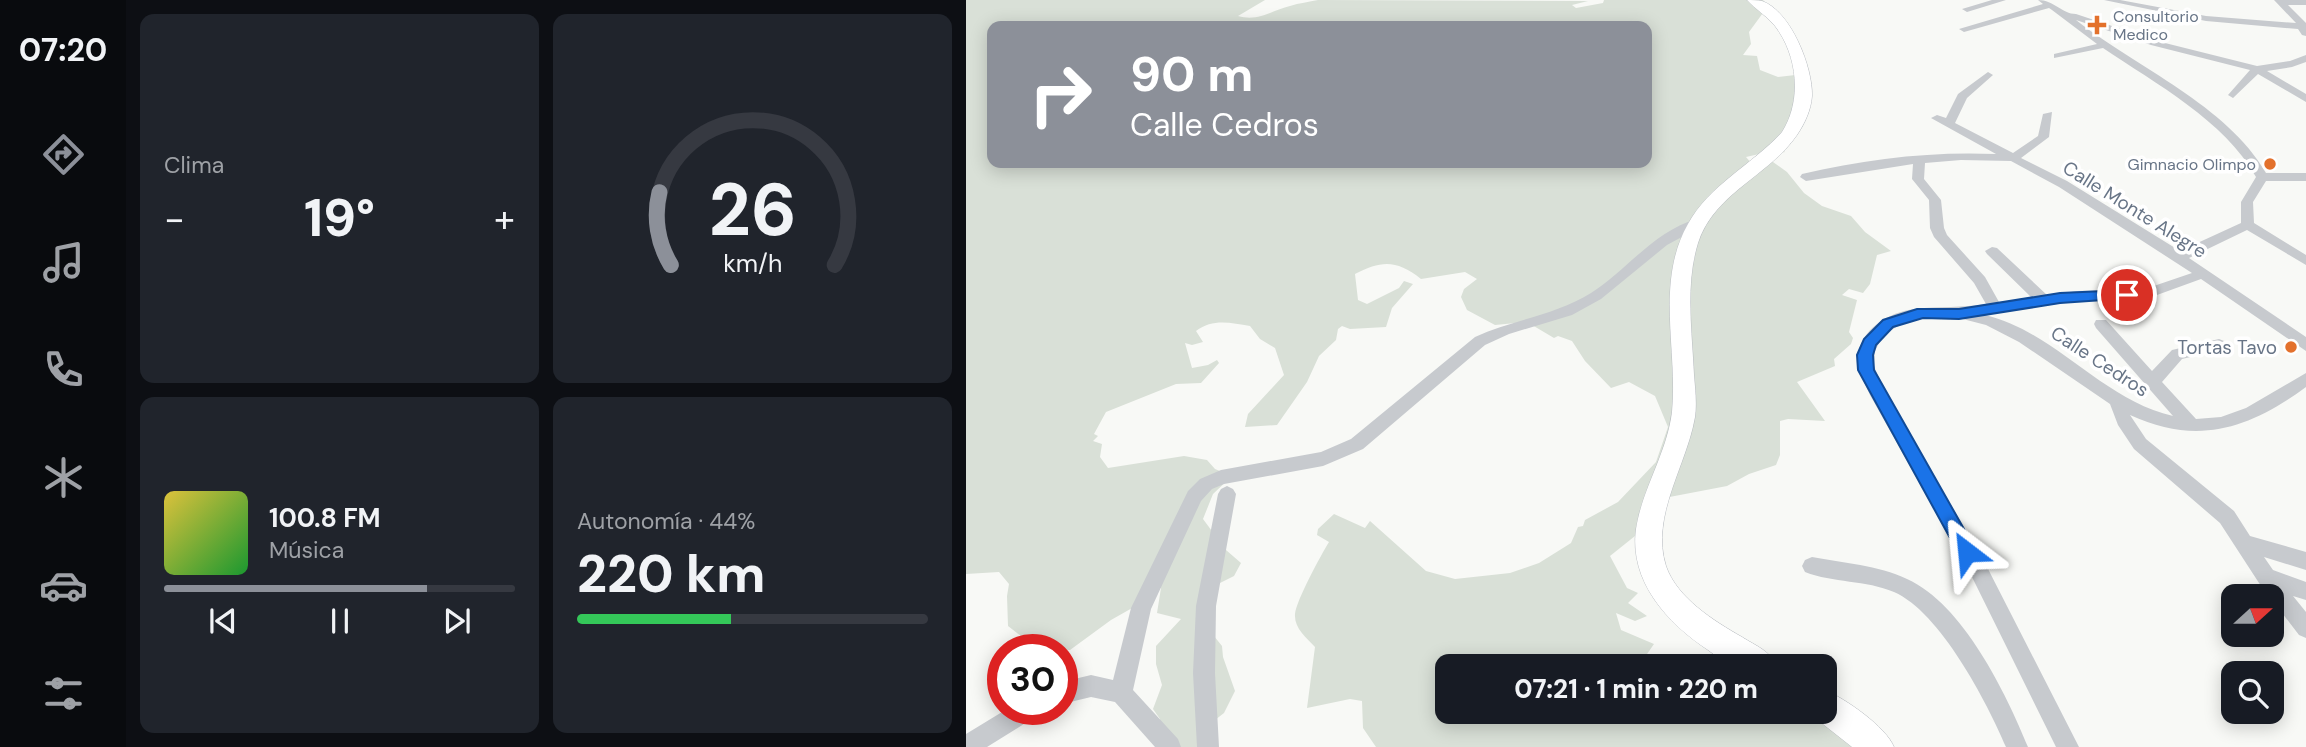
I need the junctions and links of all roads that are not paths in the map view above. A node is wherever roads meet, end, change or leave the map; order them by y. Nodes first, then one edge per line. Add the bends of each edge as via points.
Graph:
1 (1753, 0) edge
2 (2002, 0) edge
3 (2108, 0) edge
4 (2280, 1) edge
5 (2048, 2) edge
6 (2306, 2) edge
7 (1967, 9) dead end
8 (2064, 13) junction
9 (1964, 29) dead end
10 (2305, 29) edge
11 (2106, 45) junction
12 (2057, 56) dead end
13 (2306, 58) edge
14 (2257, 69) junction
15 (1988, 75) dead end
16 (2233, 95) dead end
17 (2306, 99) edge
18 (2048, 114) dead end
19 (1937, 118) dead end
20 (1950, 124) junction
21 (2013, 158) junction
22 (1919, 159) junction
23 (1806, 177) dead end
24 (2262, 177) junction
25 (2306, 177) edge
26 (1697, 223) junction
27 (2248, 225) junction
28 (1992, 251) dead end
29 (2179, 257) junction
30 (2306, 261) edge
31 (2202, 274) junction
32 (2043, 300) junction
33 (1995, 308) junction
34 (1959, 314) junction
35 (2101, 324) dead end
36 (2219, 345) dead end
37 (2306, 345) edge
38 (2306, 379) edge
39 (2152, 382) junction
40 (2117, 400) junction
41 (2192, 426) junction
42 (1227, 494) dead end
43 (2245, 542) junction
44 (2306, 561) edge
45 (1812, 566) dead end
46 (2266, 577) junction
47 (2306, 591) edge
48 (2306, 628) edge
49 (1741, 654) edge
50 (1078, 690) edge
51 (1121, 693) junction
52 (1837, 715) edge
53 (1001, 725) edge
54 (966, 747) edge
55 (1170, 747) edge
56 (1208, 747) edge
57 (1878, 747) edge
58 (2017, 747) edge
59 (2068, 747) edge

1 - 26 main road via 1778,19 1790,37 1804,98 1795,127 1772,153 1718,195
2 - 7 street
3 - 10 street
4 - 6 street
4 - 10 street
5 - 8 street
5 - 9 street
8 - 11 street
8 - 14 street via 2154,43
11 - 12 street
11 - 24 street via 2224,130 2249,153
13 - 14 street
14 - 16 street
14 - 17 street
15 - 20 street via 1962,96
18 - 21 street via 2043,137
19 - 20 street, Calle Monte Alegre
20 - 21 street, Calle Monte Alegre
21 - 22 street
21 - 29 street, Calle Monte Alegre
22 - 23 street
22 - 33 street via 1918,179 1935,200 1937,228 1980,280
24 - 25 street
24 - 27 street via 2247,202
26 - 49 main road via 1681,277 1683,416 1648,538 1651,565 1676,607
26 - 51 street via 1662,242 1596,296 1480,341 1357,444 1323,459 1221,477 1206,484 1194,496 1141,608
27 - 29 street
27 - 30 street
28 - 32 street
29 - 31 street, Calle Monte Alegre
31 - 32 street via 2146,294
31 - 37 street, Calle Monte Alegre
32 - 33 street
33 - 34 street
34 - 40 street, Calle Cedros via 2022,335
34 - 59 street, Calle Cedros via 1923,313 1888,323 1869,343 1866,370 1979,571
35 - 39 street
36 - 39 street via 2177,354
38 - 41 street, Calle Cedros via 2253,413
39 - 41 street
40 - 41 street, Calle Cedros via 2156,418
40 - 43 street via 2140,444 2227,517
42 - 56 street via 1206,606
43 - 44 street
43 - 46 street
45 - 58 street via 1902,586 1930,605 1981,675
46 - 47 street
46 - 48 street
50 - 51 street via 1091,687
51 - 55 street
52 - 57 main road
53 - 54 street

